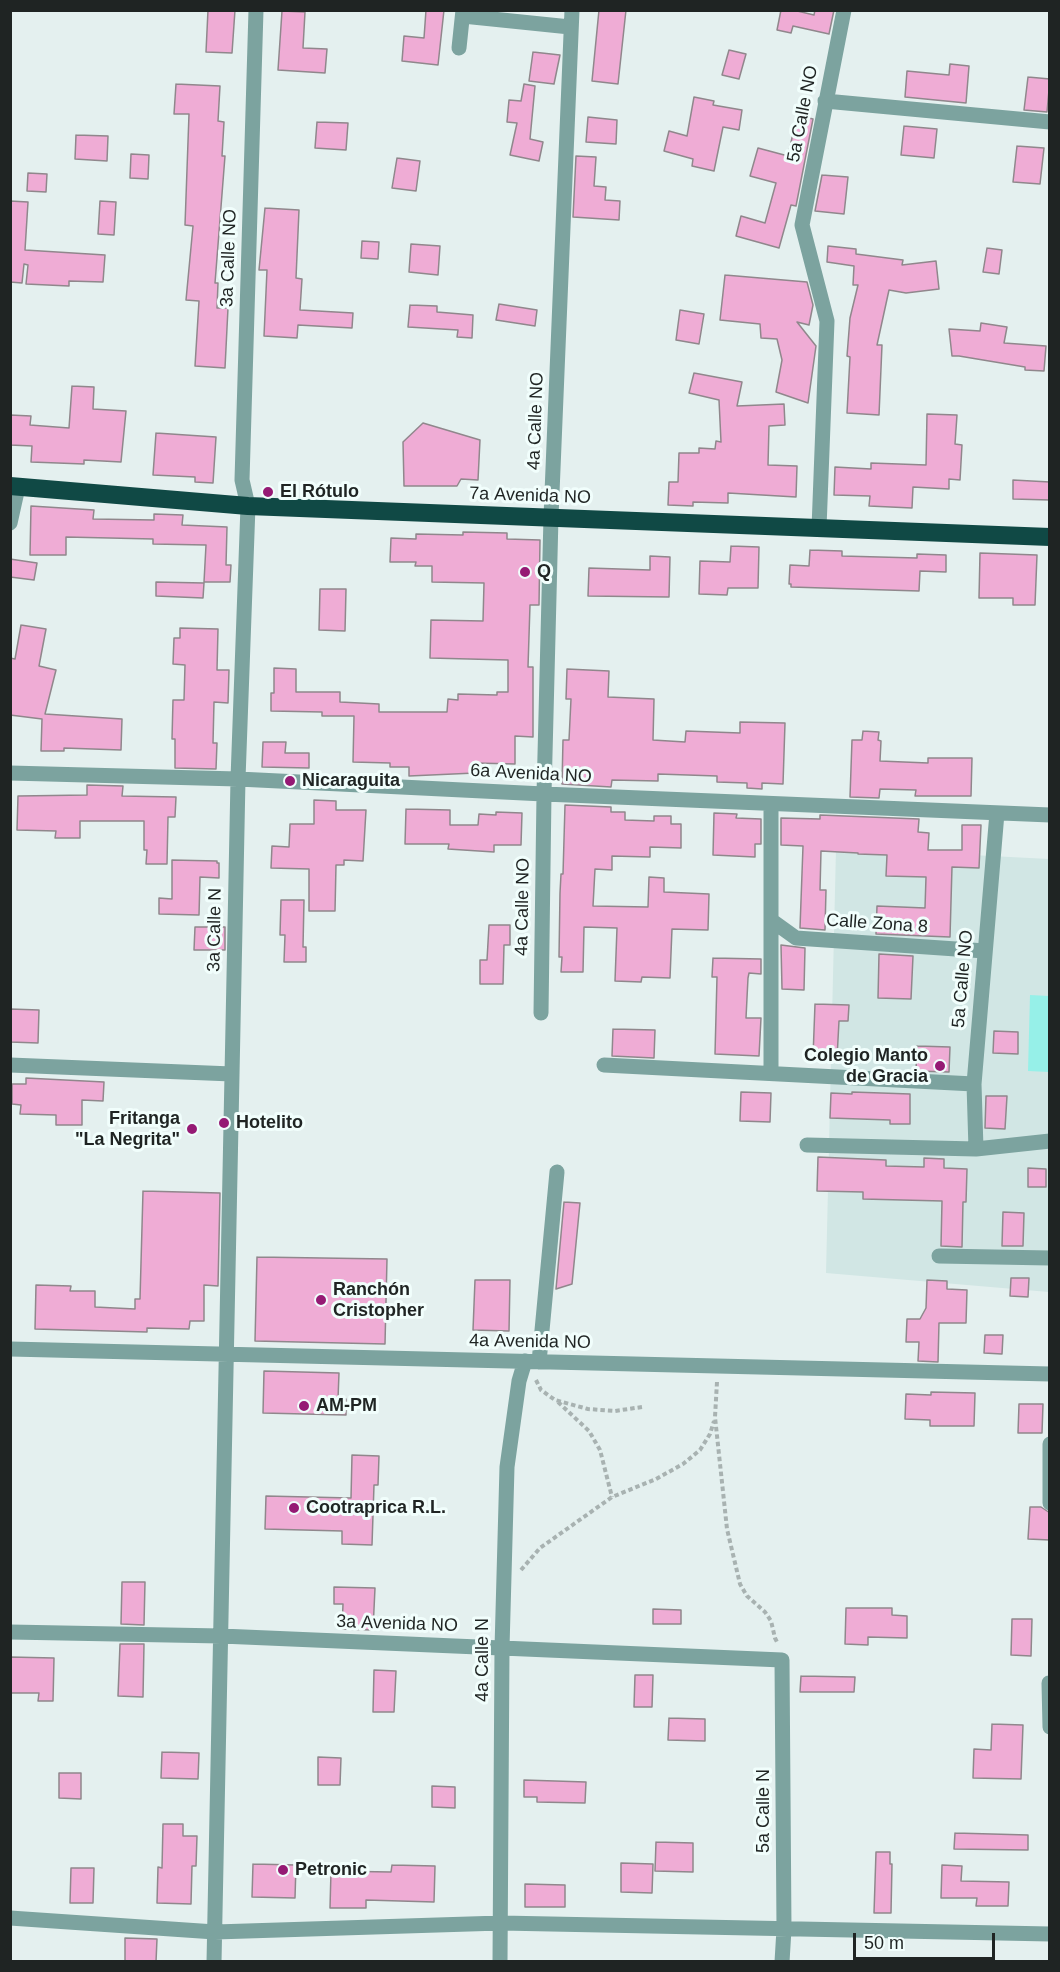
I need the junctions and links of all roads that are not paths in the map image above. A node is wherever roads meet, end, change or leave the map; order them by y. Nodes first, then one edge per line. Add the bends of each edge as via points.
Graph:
1 (256, 10) edge
2 (572, 10) edge
3 (844, 10) edge
4 (463, 13) edge
5 (570, 27) junction
6 (459, 48) dead end
7 (825, 101) junction
8 (1050, 122) edge
9 (14, 487) edge
10 (248, 506) junction
11 (551, 517) junction
12 (10, 523) edge
13 (819, 528) junction
14 (1050, 537) edge
15 (10, 773) edge
16 (238, 779) junction
17 (544, 794) junction
18 (771, 804) junction
19 (997, 813) junction
20 (1050, 815) edge
21 (771, 920) junction
22 (985, 951) junction
23 (541, 1013) dead end
24 (10, 1065) edge
25 (604, 1065) dead end
26 (771, 1072) junction
27 (232, 1074) junction
28 (974, 1084) junction
29 (1050, 1141) edge
30 (807, 1145) dead end
31 (976, 1149) junction
32 (557, 1172) dead end
33 (939, 1256) dead end
34 (1050, 1258) edge
35 (10, 1349) edge
36 (227, 1354) junction
37 (532, 1361) junction
38 (1050, 1374) edge
39 (1050, 1444) edge
40 (1049, 1503) edge
41 (10, 1632) edge
42 (221, 1636) junction
43 (502, 1648) junction
44 (782, 1660) joint
45 (1049, 1683) edge
46 (1050, 1726) edge
47 (10, 1918) edge
48 (501, 1923) junction
49 (784, 1929) junction
50 (215, 1932) junction
51 (1050, 1934) edge
52 (214, 1962) edge
53 (500, 1962) edge
54 (782, 1962) edge

1 - 10 street, 3a Calle NO via 242,480
2 - 5 street, 4a Calle NO
3 - 7 street, 5a Calle NO
4 - 5 street
4 - 6 street
5 - 11 street, 4a Calle NO
7 - 8 street
7 - 13 street, 5a Calle NO via 802,225 827,321
9 - 10 highway, 7a Avenida NO
9 - 12 street
10 - 11 highway, 7a Avenida NO
10 - 16 street, 3a Calle N
11 - 13 highway, 7a Avenida NO
11 - 17 street, 4a Calle NO
13 - 14 highway, 7a Avenida NO
15 - 16 street, 6a Avenida NO
16 - 17 street, 6a Avenida NO
16 - 27 street, 3a Calle N
17 - 18 street, 6a Avenida NO
17 - 23 street, 4a Calle NO
18 - 19 street, 6a Avenida NO
18 - 21 street
19 - 20 street, 6a Avenida NO
19 - 22 street, 5a Calle NO
21 - 22 street, Calle Zona 8 via 796,938
21 - 26 street
22 - 28 street, 5a Calle NO
24 - 27 street
25 - 26 street
26 - 28 street
27 - 36 street, 3a Calle N
28 - 31 street, 5a Calle NO
29 - 31 street
30 - 31 street
32 - 37 street, 4a Calle N
33 - 34 street
35 - 36 street, 4a Avenida NO
36 - 37 street, 4a Avenida NO
36 - 42 street, 3a Calle N
37 - 38 street, 4a Avenida NO
37 - 43 street, 4a Calle N via 519,1381 507,1467
39 - 40 street
41 - 42 street, 3a Avenida NO
42 - 43 street, 3a Avenida NO
42 - 50 street, 3a Calle N
43 - 44 street, 3a Avenida NO
43 - 48 street, 4a Calle N
44 - 49 street, 5a Calle N
45 - 46 street
47 - 50 street
48 - 49 street
48 - 50 street
48 - 53 street, 4a Calle N
49 - 51 street
49 - 54 street, 5a Calle N
50 - 52 street, 3a Calle N

